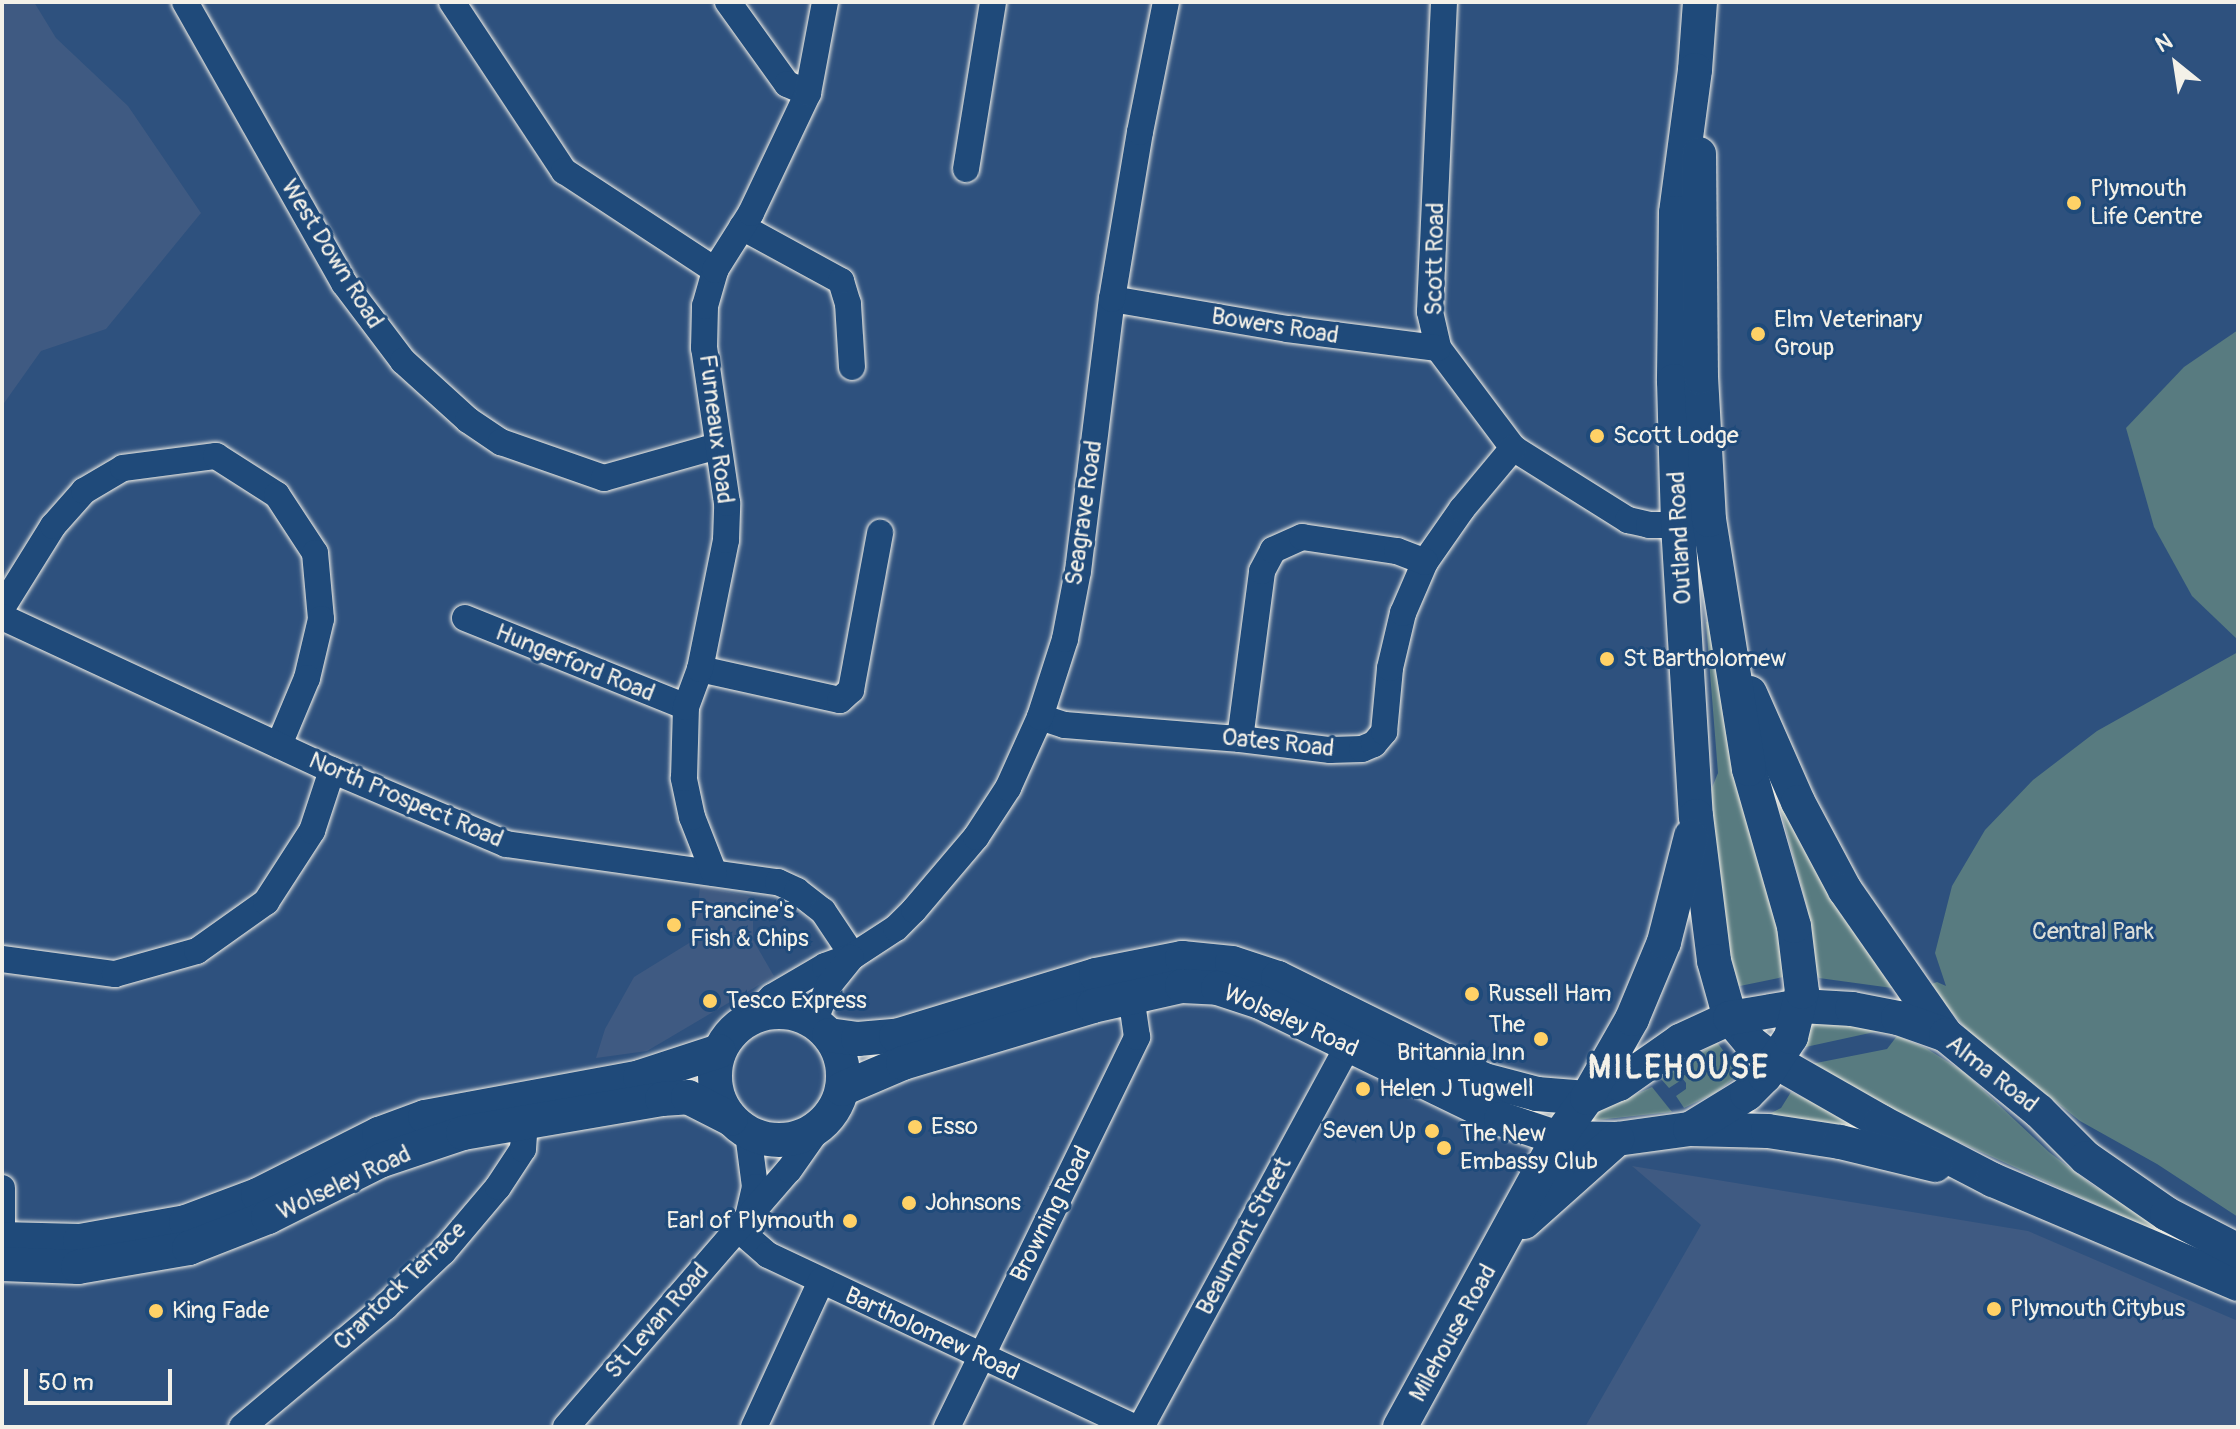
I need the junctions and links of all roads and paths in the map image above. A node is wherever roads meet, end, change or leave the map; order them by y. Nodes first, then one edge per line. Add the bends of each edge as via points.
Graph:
1 (185, 2) edge
2 (452, 2) edge
3 (728, 2) edge
4 (825, 2) edge
5 (993, 2) edge
6 (1166, 2) edge
7 (1444, 2) edge
8 (1700, 2) edge
9 (1695, 70) junction
10 (808, 93) junction
11 (966, 169) dead end
12 (742, 227) junction
13 (715, 270) junction
14 (1112, 299) junction
15 (1438, 348) junction
16 (843, 355) dead end
17 (717, 446) junction
18 (1513, 448) junction
19 (1678, 525) junction
20 (880, 533) dead end
21 (1425, 562) junction
22 (2, 608) edge
23 (2, 617) edge
24 (465, 618) dead end
25 (1732, 653) junction
26 (700, 669) junction
27 (686, 707) junction
28 (1040, 717) junction
29 (1240, 739) junction
30 (279, 745) junction
31 (332, 770) junction
32 (1696, 816) junction
33 (714, 873) junction
34 (853, 956) junction
35 (3, 962) edge
36 (1131, 996) junction
37 (1801, 1006) junction
38 (751, 1018) junction
39 (1730, 1018) junction
40 (822, 1029) junction
41 (1946, 1035) junction
42 (1348, 1045) junction
43 (719, 1051) junction
44 (1776, 1062) junction
45 (842, 1089) junction
46 (1587, 1098) junction
47 (525, 1122) junction
48 (822, 1123) junction
49 (739, 1126) junction
50 (1690, 1129) junction
51 (1558, 1138) junction
52 (1617, 1139) junction
53 (1993, 1180) junction
54 (2, 1188) edge
55 (743, 1221) junction
56 (2, 1223) edge
57 (1506, 1238) junction
58 (2, 1239) edge
59 (2238, 1251) edge
60 (2, 1264) edge
61 (821, 1281) junction
62 (2238, 1284) edge
63 (980, 1357) junction
64 (242, 1427) edge
65 (566, 1427) edge
66 (754, 1427) edge
67 (947, 1427) edge
68 (1134, 1427) edge
69 (1141, 1427) edge
70 (1400, 1427) edge

1 - 17 street, West Down Road via 344,283 403,361 468,420 501,442 604,478
2 - 13 street via 564,171
3 - 10 street via 787,84
4 - 10 street, Furneaux Road
5 - 11 street
6 - 14 street, Seagrave Road
7 - 15 street, Scott Road via 1430,312
8 - 9 main road, Outland Road
9 - 19 main road, Outland Road via 1676,213
9 - 25 main road, Outland Road via 1709,520
10 - 12 street, Furneaux Road
12 - 13 street, Furneaux Road
12 - 16 street via 841,281 848,304
13 - 17 street, Furneaux Road via 705,306 704,348
14 - 15 street, Bowers Road
14 - 28 street, Seagrave Road via 1078,571 1065,639
15 - 18 street, Scott Road
17 - 26 street, Furneaux Road via 727,503 726,540
18 - 19 street, Scott Road via 1628,520
18 - 21 street, Oates Road
19 - 32 main road, Outland Road
20 - 26 street via 851,690 840,700
21 - 29 street, Oates Road via 1403,613 1390,668 1384,732 1374,744 1330,750
21 - 29 street via 1397,551 1302,537 1273,550 1262,571
22 - 30 street via 53,526 84,491 123,468 216,456 277,495 315,553 321,619 307,678
23 - 30 street, North Prospect Road
24 - 27 street, Hungerford Road
25 - 37 main road, Outland Road via 1749,769 1794,926
25 - 41 main road, Outland Road via 1798,802 1845,890
26 - 27 street, Furneaux Road
27 - 33 street, Furneaux Road via 684,778 692,817
28 - 29 street, Oates Road via 1065,725
28 - 34 street, Seagrave Road via 1008,788 976,837 905,919
30 - 31 street, North Prospect Road
31 - 33 street, North Prospect Road via 506,844
31 - 35 street via 312,831 266,902 197,951 115,974
32 - 39 main road, Outland Road via 1714,961
32 - 46 main road, Outland Road via 1651,978
33 - 34 street, North Prospect Road via 751,876 797,891 823,911
34 - 38 street via 772,997
34 - 40 street via 829,985
36 - 42 main road, Wolseley Road via 1182,986 1218,988 1260,1002
36 - 45 main road, Wolseley Road via 903,1063
36 - 63 street, Browning Road via 1137,1037
37 - 39 main road, Alma Road
37 - 41 main road, Alma Road via 1898,1018
37 - 44 main road, Outland Road
38 - 40 main road via 794,1013
38 - 43 main road via 732,1031
39 - 44 main road
39 - 46 main road, Alma Road via 1680,1041 1619,1084
40 - 45 main road via 841,1061
40 - 46 main road, Wolseley Road via 858,1039 896,1036 1096,975 1182,958 1232,963 1278,978 1484,1080 1537,1094
41 - 59 main road, Alma Road via 2039,1111 2086,1158 2167,1214
42 - 51 main road, Wolseley Road via 1501,1119
42 - 69 street, Beaumont Street
43 - 49 main road via 714,1075 718,1098
43 - 58 main road, Wolseley Road via 640,1077 425,1117 365,1140 258,1195 186,1222 80,1241
44 - 50 main road, Outland Road via 1747,1094
44 - 53 main road
45 - 48 main road
46 - 51 main road, Outland Road
47 - 49 main road, Wolseley Road via 688,1097
47 - 60 main road, Wolseley Road via 463,1133 382,1160 246,1227 189,1248 78,1267
47 - 64 street, Crantock Terrace via 523,1149 443,1252
48 - 49 main road via 793,1139 770,1140
48 - 55 street, St Levan Road
49 - 55 street via 755,1187
50 - 52 main road, Wolseley Road
50 - 53 main road via 1768,1131 1840,1142
51 - 52 main road, Wolseley Road
51 - 57 main road, Milehouse Road
52 - 57 main road, Milehouse Road
53 - 62 main road
54 - 56 street
55 - 61 street, Bartholomew Road via 768,1255
55 - 65 street, St Levan Road
57 - 70 main road, Milehouse Road
61 - 63 street, Bartholomew Road
61 - 66 street
63 - 67 street, Browning Road
63 - 68 street, Bartholomew Road

